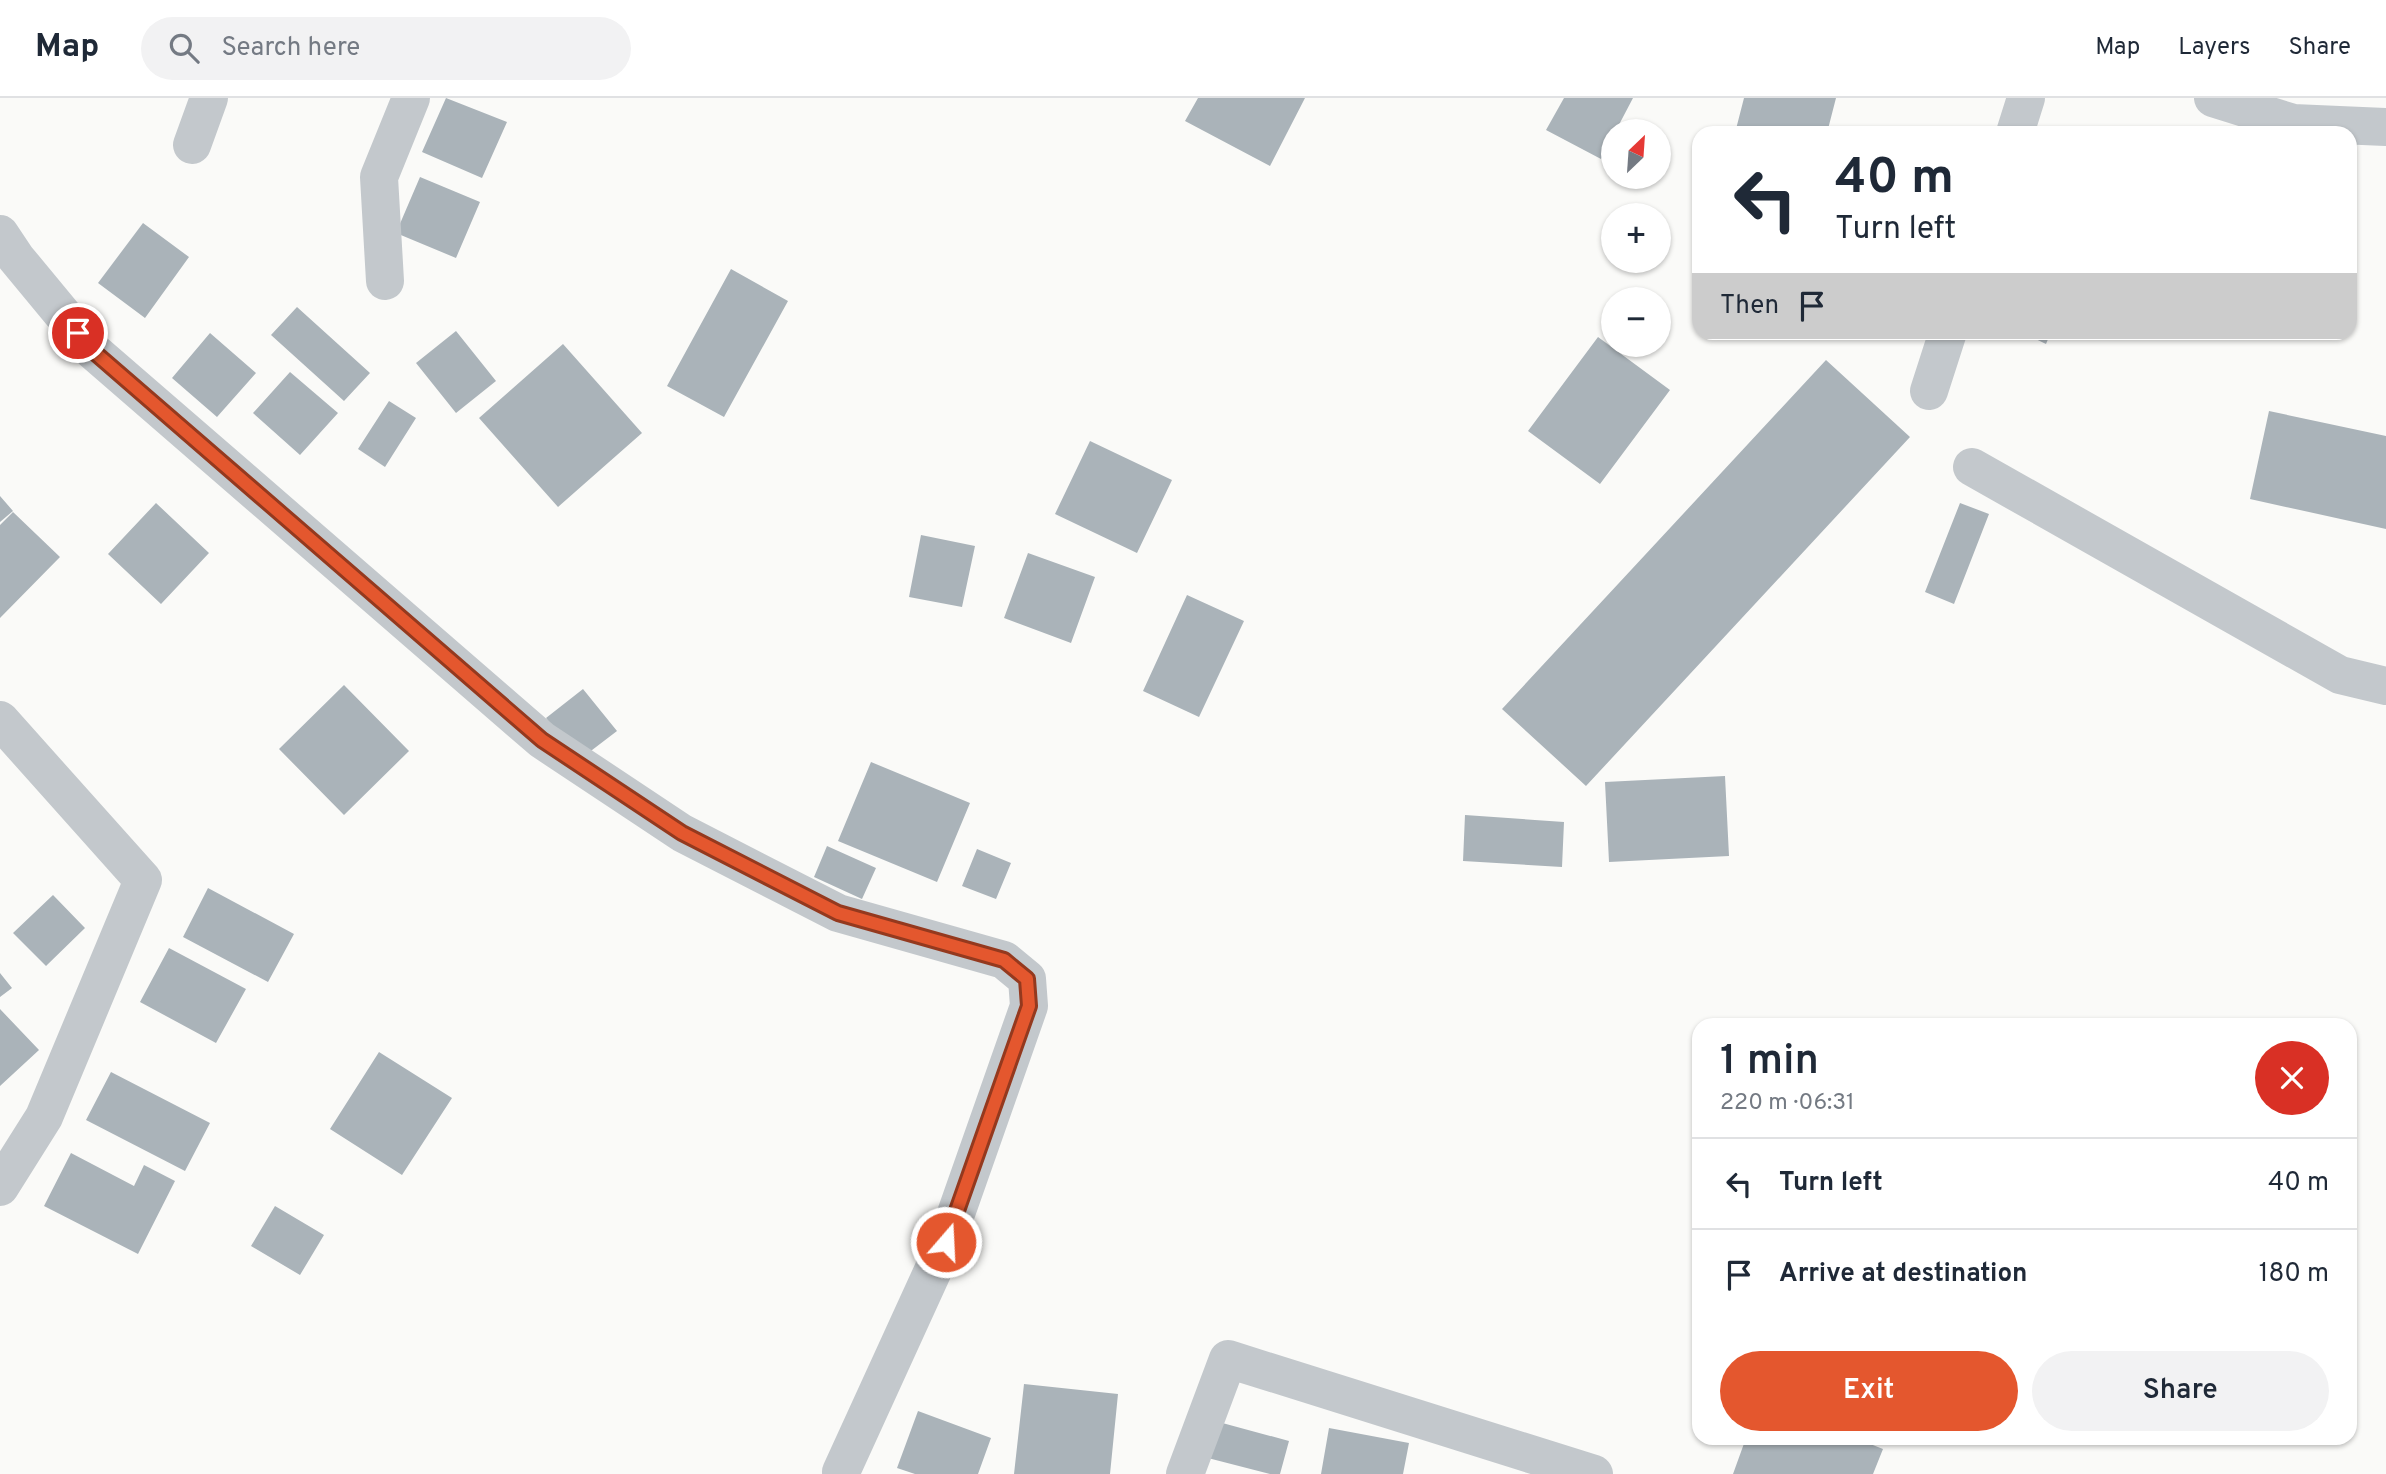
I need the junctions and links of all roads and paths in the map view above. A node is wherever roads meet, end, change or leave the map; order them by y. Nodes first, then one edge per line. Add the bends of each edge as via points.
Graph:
1 (209, 98) edge
2 (411, 98) edge
3 (2026, 98) edge
4 (2213, 98) edge
5 (2017, 126) edge
6 (2386, 127) edge
7 (192, 145) dead end
8 (0, 234) edge
9 (384, 281) dead end
10 (1945, 340) edge
11 (1929, 391) dead end
12 (1972, 467) dead end
13 (2386, 686) edge
14 (0, 720) edge
15 (0, 1187) edge
16 (841, 1472) dead end
17 (1185, 1474) edge
18 (1594, 1474) edge

1 - 7 street
2 - 9 street via 379,177
3 - 5 street
4 - 6 street via 2293,123
8 - 16 street via 93,351 542,740 682,833 838,913 1004,960 1027,979 1029,1006 946,1242
10 - 11 street
12 - 13 street via 2340,675
14 - 15 street via 143,880 44,1117
17 - 18 street via 1228,1359

